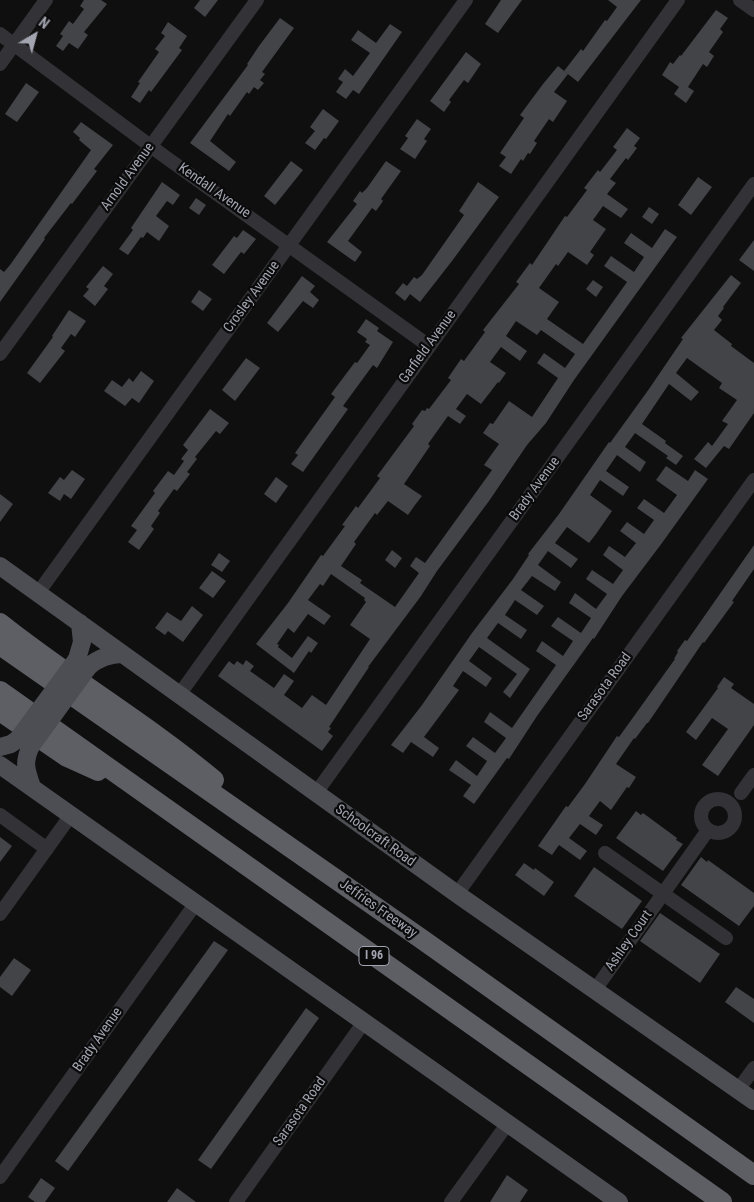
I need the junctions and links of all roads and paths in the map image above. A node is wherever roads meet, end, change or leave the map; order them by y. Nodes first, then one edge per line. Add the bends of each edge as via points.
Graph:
1 (46, 0) edge
2 (257, 0) edge
3 (466, 0) edge
4 (678, 0) edge
5 (740, 0) edge
6 (754, 10) edge
7 (0, 34) edge
8 (14, 44) junction
9 (0, 64) edge
10 (151, 145) junction
11 (754, 184) edge
12 (290, 245) junction
13 (429, 346) junction
14 (0, 354) edge
15 (754, 480) edge
16 (0, 566) edge
17 (38, 593) junction
18 (0, 623) edge
19 (80, 623) junction
20 (0, 645) edge
21 (122, 654) junction
22 (83, 662) junction
23 (0, 691) edge
24 (179, 695) junction
25 (0, 711) edge
26 (25, 742) junction
27 (0, 747) edge
28 (0, 765) edge
29 (754, 775) edge
30 (32, 787) junction
31 (134, 787) junction
32 (741, 792) dead end
33 (316, 793) junction
34 (71, 814) junction
35 (0, 815) edge
36 (708, 830) dead end
37 (47, 849) junction
38 (605, 852) dead end
39 (303, 856) junction
40 (664, 893) junction
41 (457, 894) junction
42 (196, 903) junction
43 (0, 914) edge
44 (726, 938) dead end
45 (595, 990) junction
46 (364, 1022) junction
47 (754, 1068) edge
48 (738, 1090) junction
49 (754, 1101) edge
50 (508, 1123) junction
51 (683, 1124) junction
52 (614, 1126) junction
53 (754, 1165) edge
54 (754, 1175) edge
55 (0, 1177) edge
56 (236, 1202) edge
57 (451, 1202) edge
58 (619, 1202) edge
59 (699, 1202) edge
60 (722, 1202) edge

1 - 8 street
2 - 10 street, Arnold Avenue
3 - 12 street, Crosley Avenue
4 - 13 street, Garfield Avenue
5 - 6 street
7 - 8 street, Kendall Avenue
8 - 9 street
8 - 10 street, Kendall Avenue
10 - 12 street, Kendall Avenue
10 - 14 street, Arnold Avenue
11 - 33 street, Brady Avenue
12 - 13 street, Kendall Avenue
12 - 17 street, Crosley Avenue
13 - 24 street, Garfield Avenue
15 - 41 street, Sarasota Road
16 - 17 main road, Schoolcraft Road
17 - 19 main road, Schoolcraft Road
18 - 39 highway via 190,760
19 - 21 main road, Schoolcraft Road
19 - 22 main road
20 - 39 highway, Jeffries Freeway
21 - 22 main road
21 - 24 main road, Schoolcraft Road
22 - 26 main road, bridge
23 - 31 highway, I 96
24 - 33 main road, Schoolcraft Road
25 - 31 highway via 66,757
26 - 27 main road
26 - 30 main road via 26,771
28 - 30 main road
29 - 32 street
30 - 34 main road
31 - 52 highway, I 96
33 - 41 main road, Schoolcraft Road
34 - 37 street
34 - 42 main road
35 - 37 street
36 - 40 street, Ashley Court
37 - 43 street
38 - 40 street
39 - 51 highway, Jeffries Freeway
40 - 44 street
40 - 45 street, Ashley Court
41 - 45 main road, Schoolcraft Road
42 - 46 main road
42 - 55 street, Brady Avenue
45 - 48 main road, Schoolcraft Road
46 - 50 main road
46 - 56 street, Sarasota Road
47 - 48 street
48 - 49 main road, Schoolcraft Road
50 - 57 street
50 - 58 main road
51 - 53 highway
51 - 54 highway, Jeffries Freeway
52 - 59 highway
52 - 60 highway, I 96

